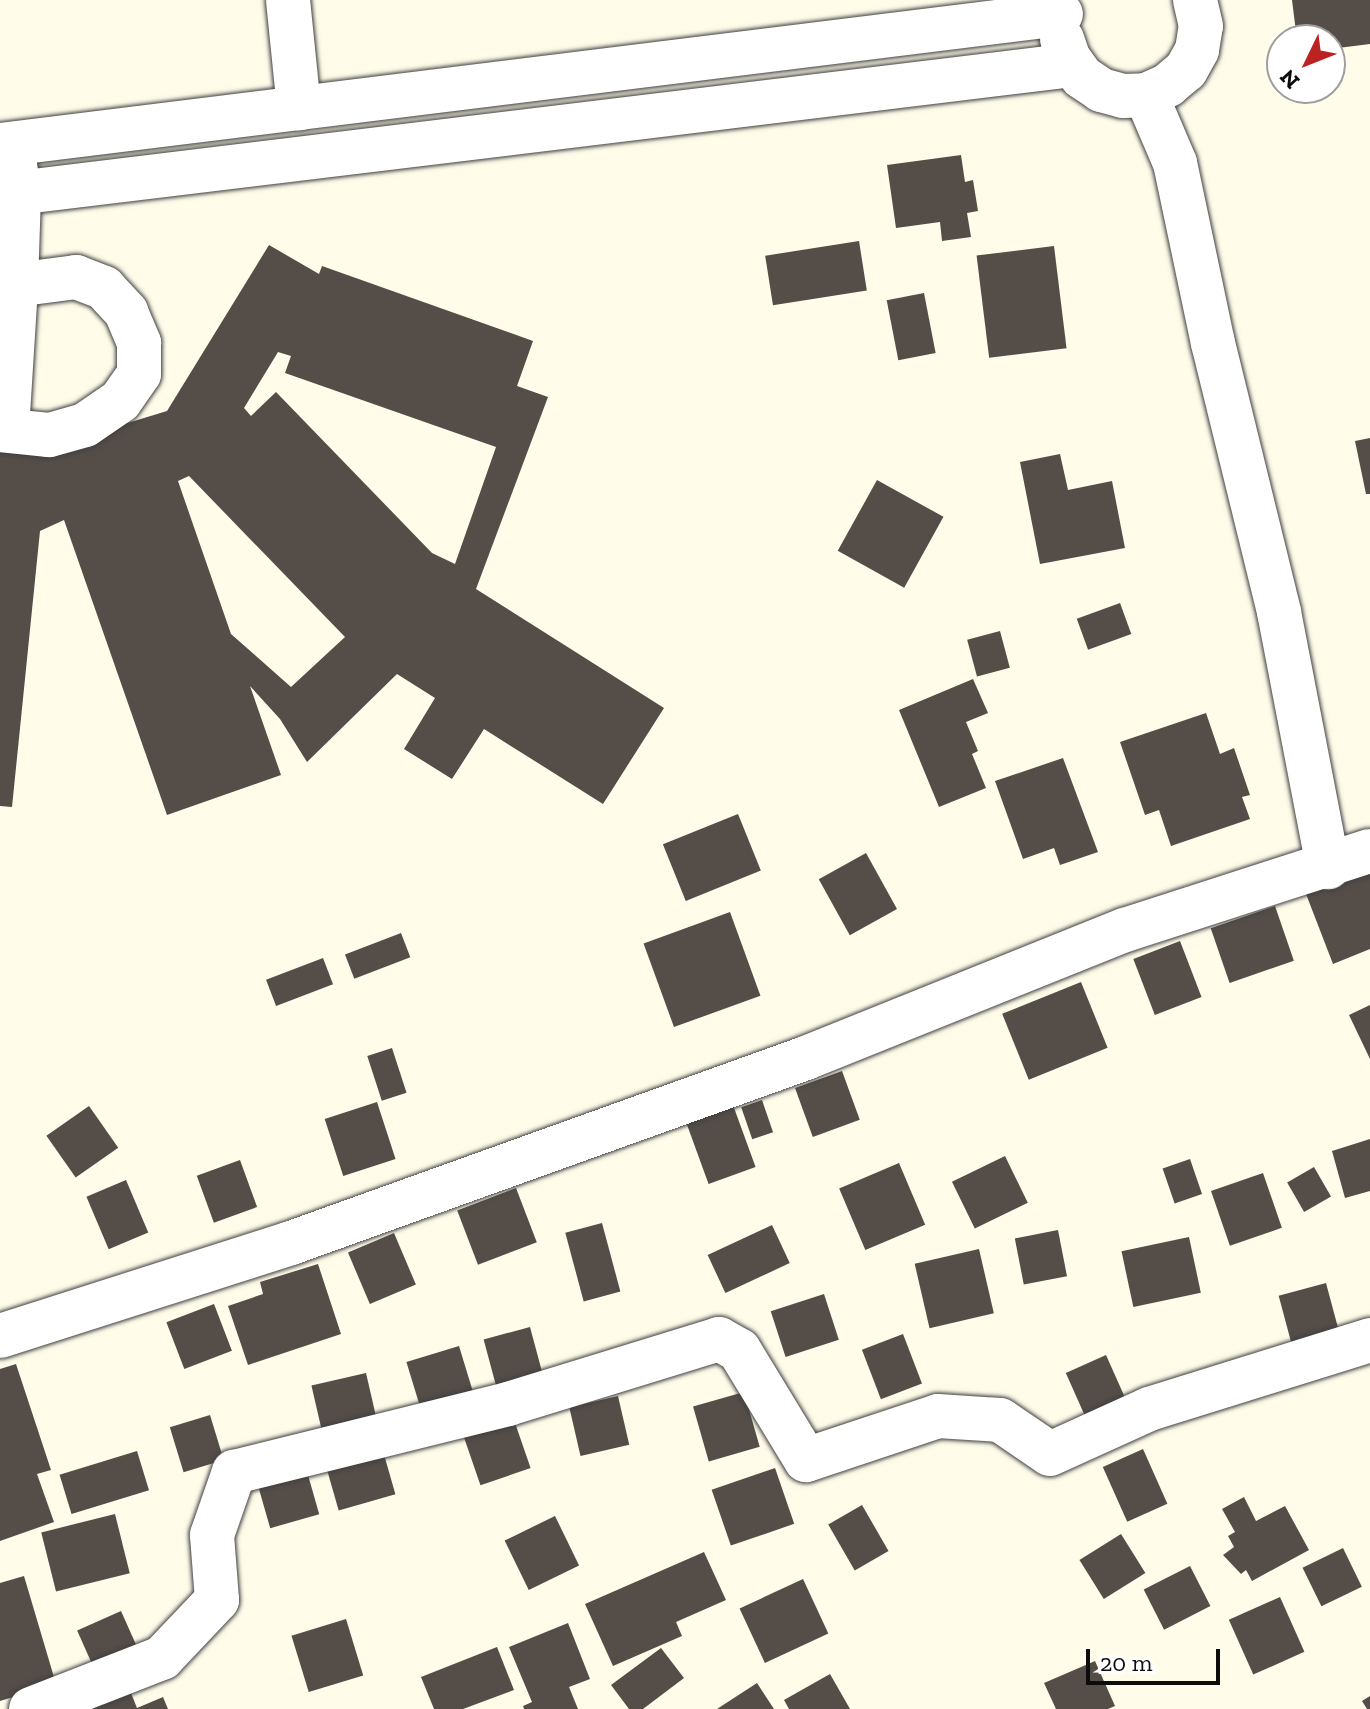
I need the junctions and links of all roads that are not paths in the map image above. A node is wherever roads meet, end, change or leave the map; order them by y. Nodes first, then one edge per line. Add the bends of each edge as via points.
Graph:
1 (288, 0) edge
2 (1195, 0) edge
3 (1063, 7) edge
4 (1073, 65) junction
5 (1146, 95) junction
6 (299, 108) junction
7 (6, 145) edge
8 (10, 194) edge
9 (8, 286) edge
10 (4, 430) edge
11 (1370, 851) edge
12 (1328, 867) junction
13 (0, 1336) edge
14 (1370, 1340) edge
15 (31, 1709) edge

1 - 6 street
2 - 5 street via 1201,26 1197,50 1186,70
3 - 4 street via 1061,37
3 - 6 street
4 - 5 street via 1101,90
4 - 8 street
5 - 12 street via 1175,163 1279,612
6 - 7 street
7 - 8 street
8 - 9 street
9 - 10 street
9 - 10 street via 76,277 104,288 126,312 139,343 139,374 120,401 85,425 49,435
11 - 12 street
12 - 13 street via 1125,930 806,1058 291,1243
14 - 15 street via 1149,1409 1050,1454 1000,1420 938,1416 806,1460 739,1350 719,1339 508,1404 234,1472 212,1535 217,1600 162,1658

